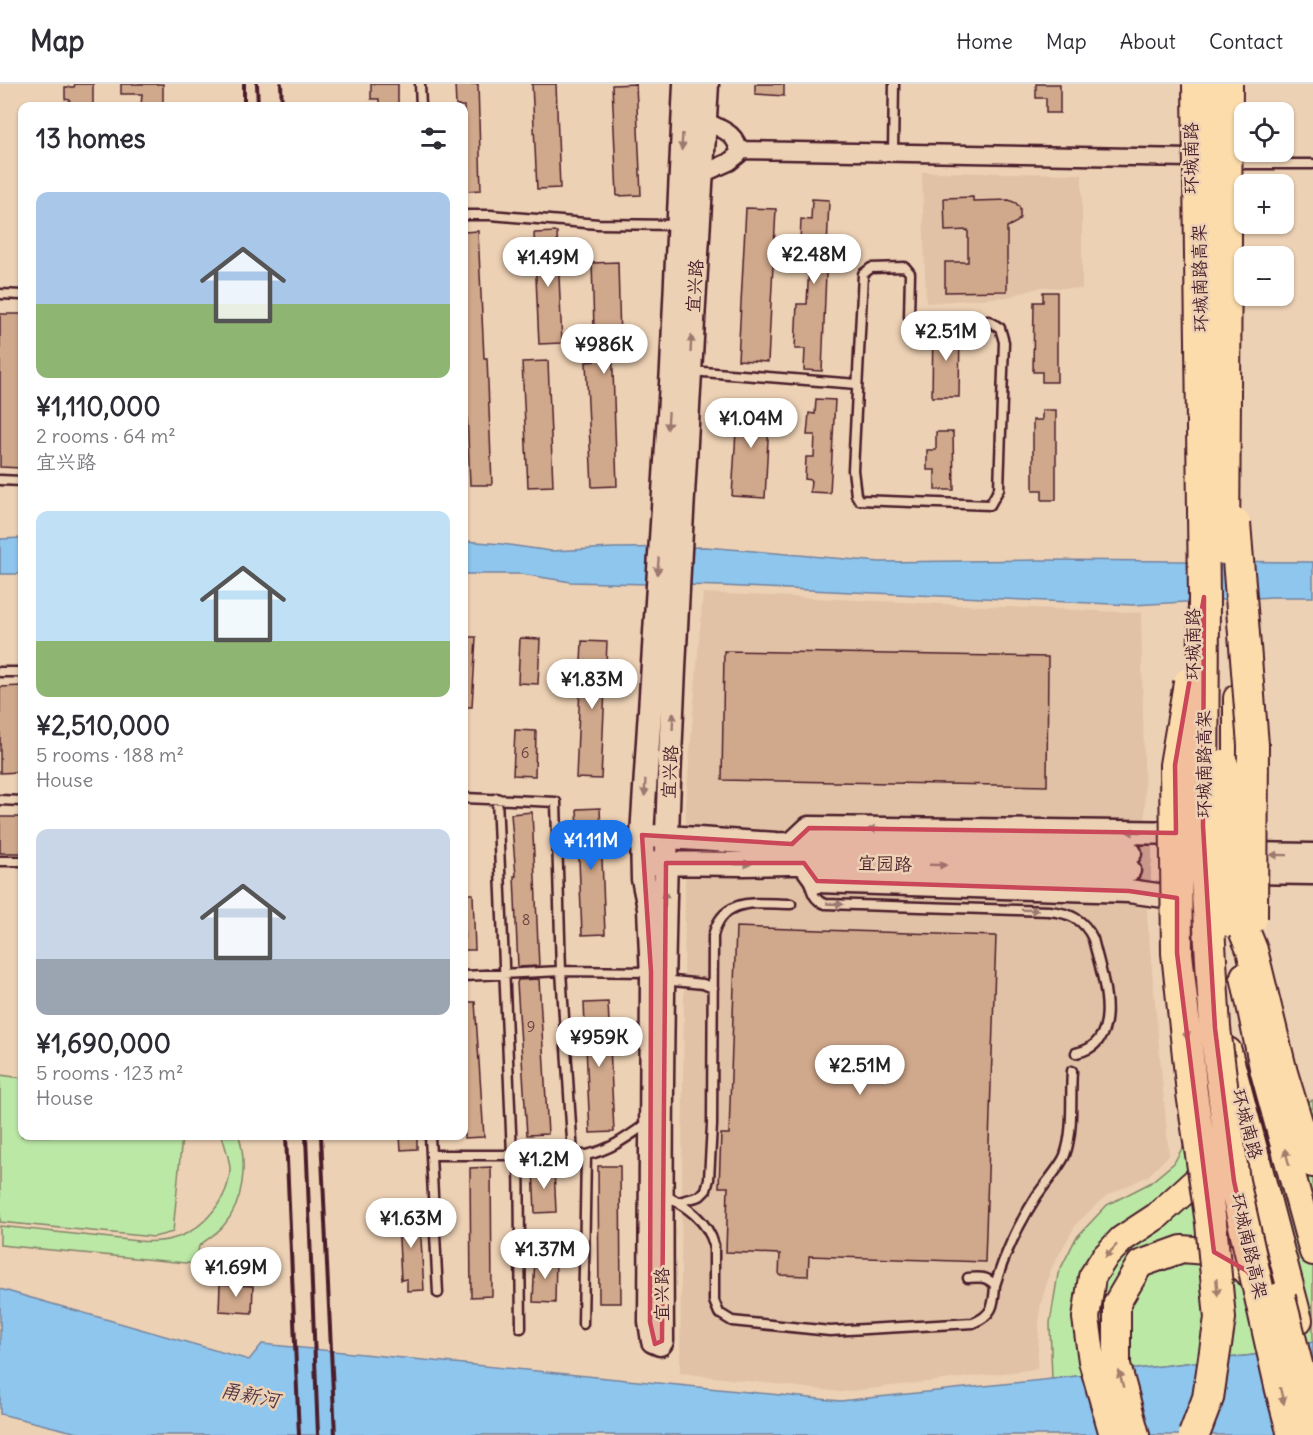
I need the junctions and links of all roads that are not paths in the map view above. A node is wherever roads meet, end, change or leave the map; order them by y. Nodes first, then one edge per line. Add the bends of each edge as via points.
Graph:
1 (420, 84) edge
2 (685, 84) edge
3 (707, 84) edge
4 (894, 84) edge
5 (1191, 84) edge
6 (1198, 84) edge
7 (1227, 84) edge
8 (1240, 84) edge
9 (421, 102) edge
10 (705, 121) junction
11 (739, 150) junction
12 (893, 153) junction
13 (1191, 158) junction
14 (1240, 164) junction
15 (1313, 164) edge
16 (702, 174) junction
17 (468, 215) edge
18 (678, 225) junction
19 (0, 294) edge
20 (18, 295) edge
21 (690, 370) junction
22 (857, 384) junction
23 (1225, 391) junction
24 (0, 480) edge
25 (18, 481) edge
26 (671, 528) junction
27 (1204, 597) junction
28 (0, 672) edge
29 (18, 672) edge
30 (468, 798) edge
31 (496, 798) junction
32 (0, 800) edge
33 (18, 801) edge
34 (1194, 833) junction
35 (642, 835) junction
36 (667, 837) junction
37 (798, 854) junction
38 (1313, 855) edge
39 (0, 861) edge
40 (18, 861) edge
41 (1130, 862) tunnel mouth
42 (642, 863) junction
43 (666, 863) junction
44 (1313, 873) edge
45 (1240, 875) junction
46 (1192, 901) junction
47 (791, 904) dead end
48 (561, 971) junction
49 (504, 974) junction
50 (468, 976) edge
51 (656, 977) junction
52 (713, 988) junction
53 (1076, 1053) dead end
54 (1072, 1071) dead end
55 (652, 1120) junction
56 (430, 1140) edge
57 (1313, 1143) edge
58 (431, 1155) junction
59 (516, 1155) junction
60 (573, 1155) junction
61 (586, 1155) junction
62 (1313, 1162) edge
63 (664, 1194) junction
64 (1313, 1252) edge
65 (968, 1278) dead end
66 (995, 1285) junction
67 (438, 1293) dead end
68 (583, 1324) dead end
69 (521, 1328) dead end
70 (1304, 1338) junction
71 (1313, 1369) edge
72 (1313, 1376) edge
73 (1313, 1427) edge
74 (1113, 1435) edge
75 (1136, 1435) edge
76 (1194, 1435) edge
77 (1293, 1435) edge

1 - 9 lane
2 -> 18 street, 宜兴路
3 - 10 street, 宜兴路
4 - 12 lane
5 - 13 main road, 环城南路
6 - 27 highway, 环城南路高架, bridge
7 - 23 highway, 环城南路高架, bridge
8 - 14 main road, 环城南路
10 - 11 street via 729,133
10 - 16 street, 宜兴路
11 - 12 street
11 - 16 street via 729,162
12 - 13 street
13 - 34 main road, 环城南路
14 - 15 lane
14 - 45 main road, 环城南路 via 1236,847
21 -> 16 street, 宜兴路
17 - 18 lane
18 -> 26 street, 宜兴路
19 - 20 lane
21 - 22 lane
21 - 26 street, 宜兴路
22 - 22 lane via 863,274 871,268 905,267 910,273 909,317 915,321 989,321 1000,328 1004,342 999,489 990,505 859,500 853,470
23 - 57 highway, bridge via 1253,745 1252,918
23 - 73 highway, 环城南路高架, bridge via 1222,752 1232,998 1253,1176
24 - 25 lane
26 -> 35 street, 宜兴路 via 655,604
36 -> 26 street, 宜兴路 via 678,591
27 -> 76 highway, bridge via 1175,765 1177,953 1220,1318 1208,1398
27 -> 77 highway, 环城南路高架, bridge via 1203,826 1215,1028 1234,1181
28 - 29 lane
30 - 31 lane
31 - 48 lane via 556,802
31 - 49 lane
32 - 33 lane
34 -> 37 street, 宜园路 via 809,828
34 - 46 main road, 环城南路
35 - 36 street, 宜园路
35 - 42 street, 宜兴路
36 - 37 street, 宜园路
36 - 43 street, 宜兴路
37 - 41 street, 宜园路
43 -> 37 street, 宜园路
37 - 46 street via 817,881 1129,891
37 -> 53 lane via 813,894 825,904 1049,910 1080,920 1093,939 1107,1012 1106,1028 1100,1039 1088,1050
38 -> 45 street
39 - 40 lane
42 - 43 street, 宜园路
42 - 51 street, 宜兴路
51 -> 43 street, 宜兴路
44 - 45 street
45 - 62 highway via 1252,950 1282,1073
64 -> 45 main road, 环城南路 via 1264,1072 1240,956
46 - 70 main road, 环城南路 via 1218,1017
46 -> 74 main road via 1195,962 1218,1107 1198,1178 1157,1216 1122,1239 1092,1277 1086,1318 1092,1361
47 - 52 lane via 745,904 726,912 716,923
48 - 49 lane
48 - 51 lane
48 - 60 lane
49 - 50 lane
49 - 59 lane
51 - 52 lane
51 - 55 street, 宜兴路
51 - 63 street, 宜兴路
52 - 63 lane via 709,1179 700,1196
54 - 66 lane via 1065,1156 1015,1232
55 - 61 lane via 602,1152
55 - 63 street, 宜兴路
56 - 58 lane
58 - 59 lane
58 - 67 lane
59 - 60 lane
59 - 69 lane
60 - 61 lane
61 - 68 lane
63 - 63 street, 宜兴路 via 650,1322 653,1341 660,1344
63 - 66 lane via 699,1218 711,1236 714,1301 719,1313 732,1322 830,1331 973,1323 985,1318 994,1304
65 - 66 lane via 981,1276
70 - 71 main road, 环城南路
70 - 72 main road
75 -> 73 main road, bridge via 1117,1365 1116,1303 1140,1264 1182,1249 1216,1252 1247,1271 1273,1306

